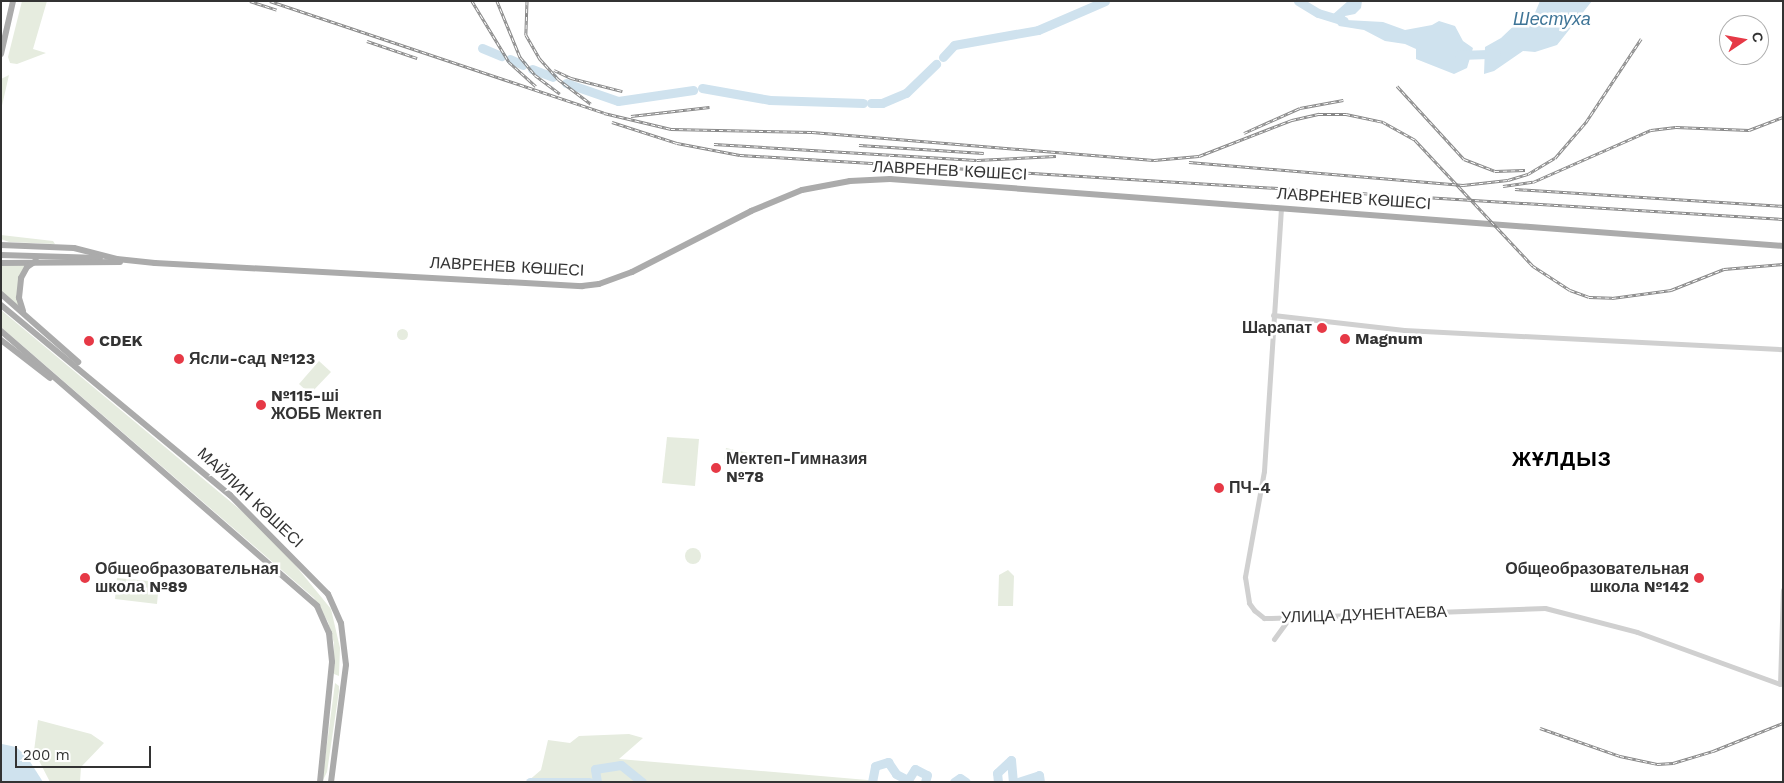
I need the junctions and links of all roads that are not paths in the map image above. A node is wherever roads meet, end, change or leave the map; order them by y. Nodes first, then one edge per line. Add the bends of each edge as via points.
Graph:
1 (13, 1) edge
2 (1, 54) edge
3 (1280, 208) junction
4 (1, 243) edge
5 (1783, 246) edge
6 (1, 255) edge
7 (116, 259) junction
8 (38, 261) junction
9 (136, 261) junction
10 (1, 262) edge
11 (1, 294) edge
12 (1, 305) edge
13 (1273, 315) junction
14 (27, 316) junction
15 (1, 330) edge
16 (1, 340) edge
17 (1783, 349) edge
18 (96, 381) junction
19 (79, 399) junction
20 (1783, 590) edge
21 (1291, 616) junction
22 (1274, 639) dead end
23 (332, 680) junction
24 (1781, 681) edge
25 (344, 682) junction
26 (320, 782) edge
27 (331, 782) edge

1 - 2 main road
3 - 5 main road, ЛАВРЕНЕВ КӨШЕСІ
3 - 9 main road, ЛАВРЕНЕВ КӨШЕСІ via 866,180 793,194 744,214 643,268 599,284 582,286
3 - 13 street, УЛИЦА ДУНЕНТАЕВА
4 - 7 main road, ЛАВРЕНЕВ КӨШЕСІ via 74,248
6 - 7 main road
7 - 9 main road, ЛАВРЕНЕВ КӨШЕСІ
8 - 9 main road, ЛАВРЕНЕВ КӨШЕСІ
8 - 10 main road, ЛАВРЕНЕВ КӨШЕСІ
8 - 14 main road via 27,267 20,283 20,303
11 - 14 main road
12 - 18 main road, МАЙЛИН КӨШЕСІ
13 - 17 street via 1404,330
13 - 21 street, УЛИЦА ДУНЕНТАЕВА via 1264,471 1245,577 1250,603 1261,616
14 - 18 main road
15 - 19 main road
16 - 19 main road
18 - 25 main road, МАЙЛИН КӨШЕСІ via 230,495 328,594 344,638
19 - 23 main road via 318,606 329,632
20 - 24 street
21 - 22 street
21 - 24 street, УЛИЦА ДУНЕНТАЕВА via 1545,608 1637,632
23 - 25 main road
23 - 26 main road
25 - 27 main road, МАЙЛИН КӨШЕСІ

